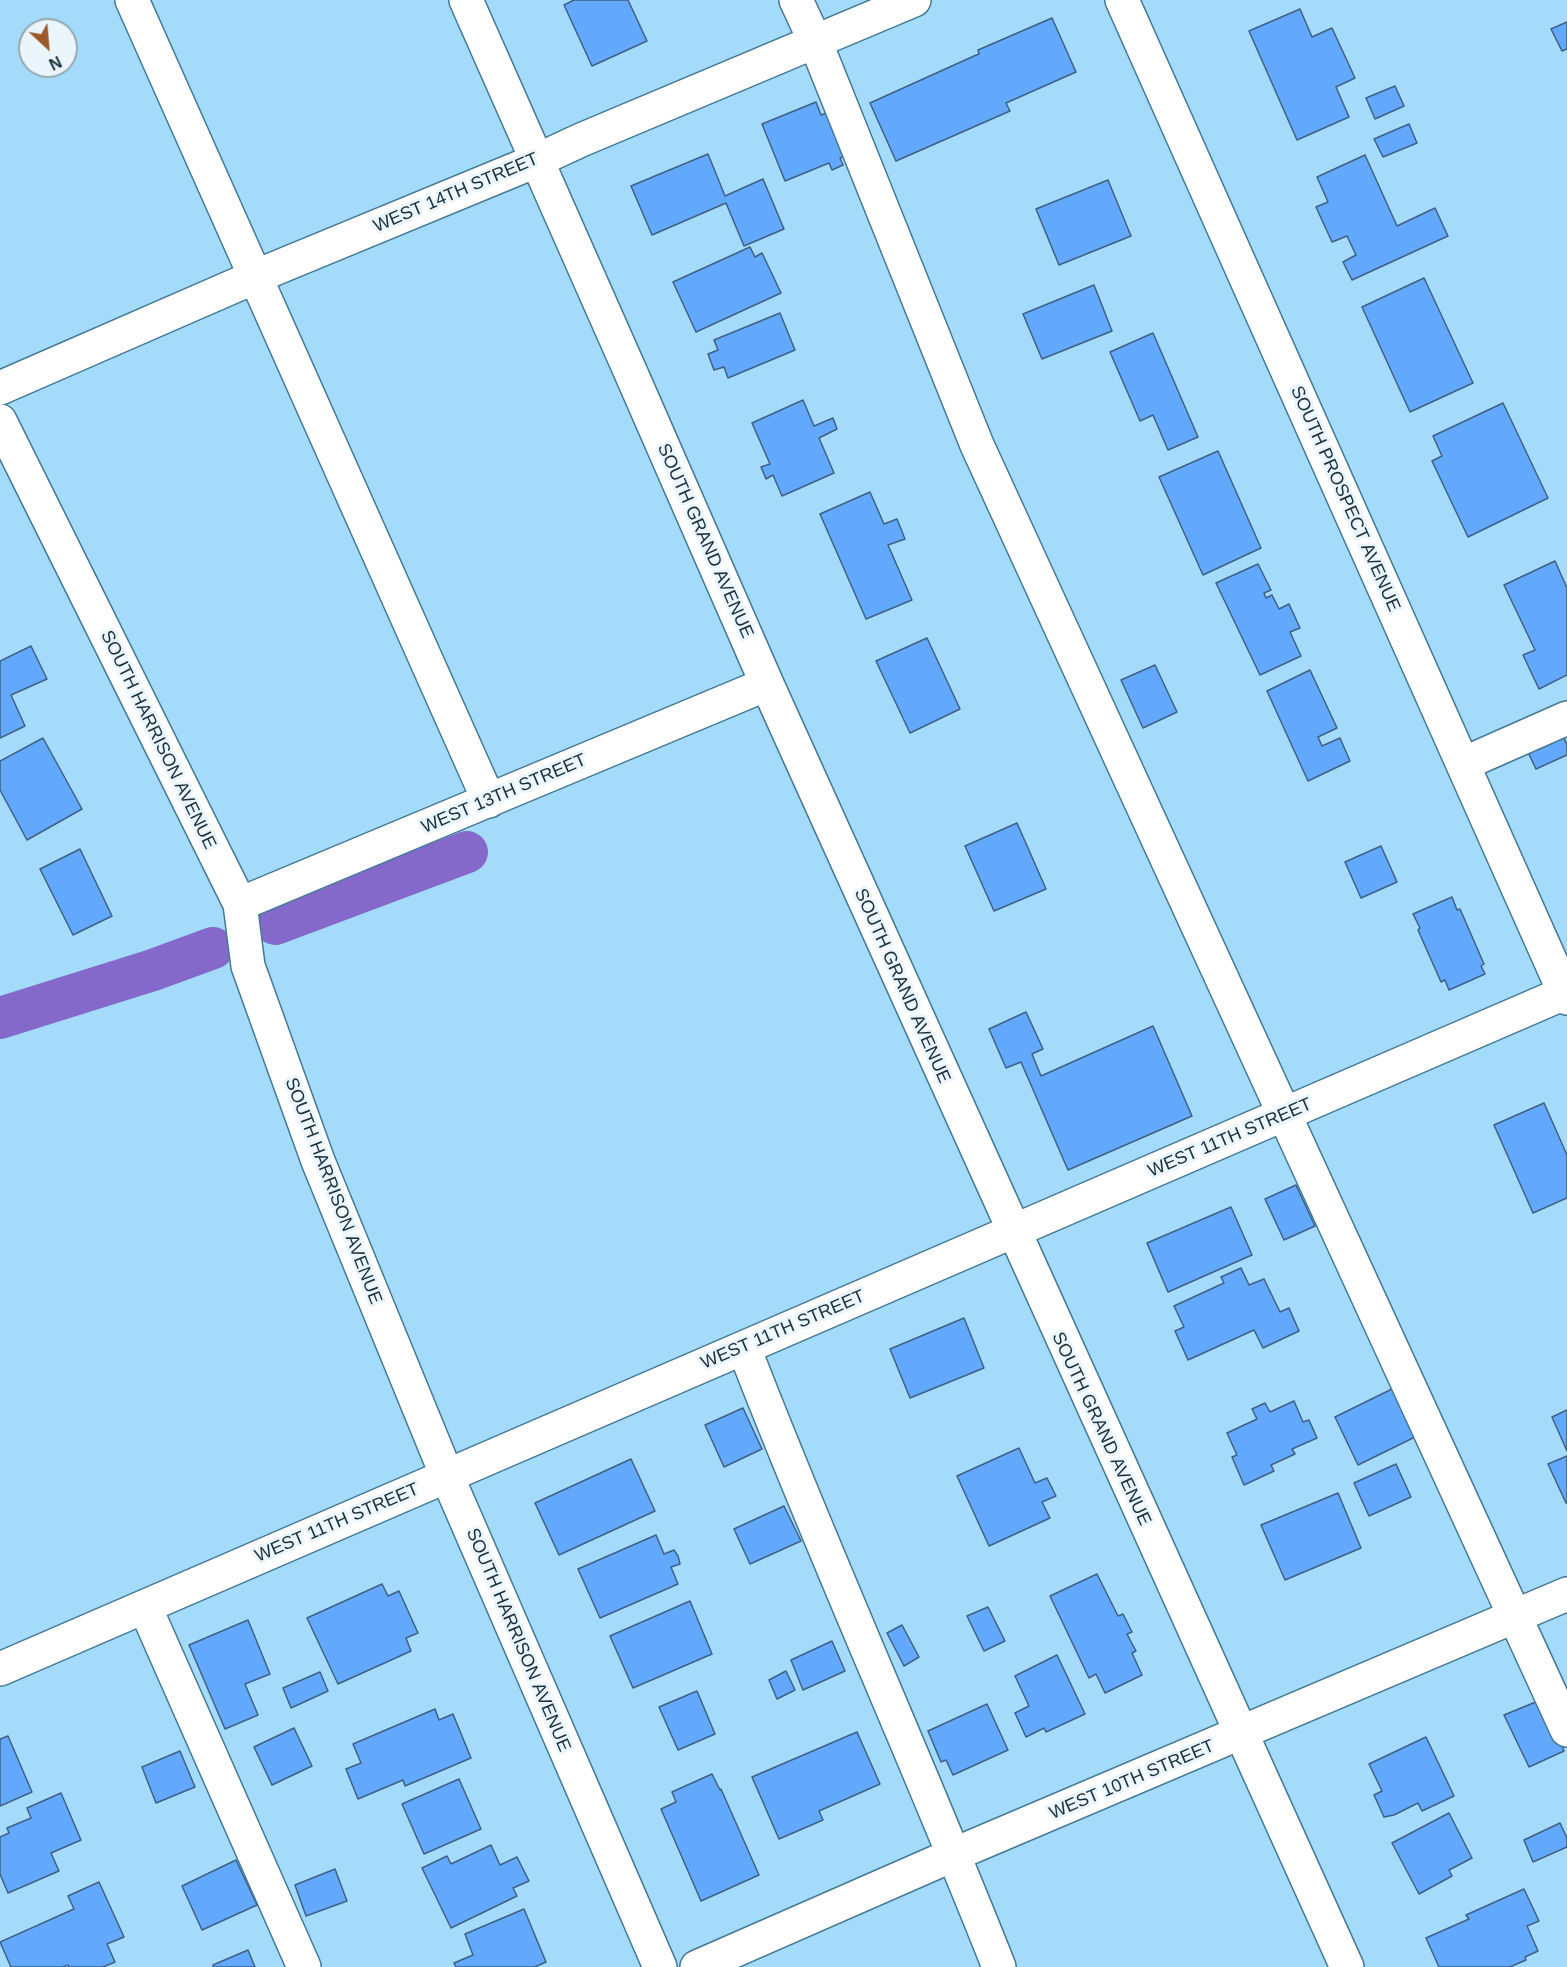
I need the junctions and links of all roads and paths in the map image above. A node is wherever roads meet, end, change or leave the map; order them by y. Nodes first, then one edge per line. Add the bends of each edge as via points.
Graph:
1 (132, 0) edge
2 (466, 0) edge
3 (796, 0) edge
4 (914, 0) edge
5 (1122, 0) edge
6 (815, 41) junction
7 (538, 160) junction
8 (256, 276) junction
9 (0, 388) edge
10 (0, 421) edge
11 (767, 684) junction
12 (1567, 718) edge
13 (1463, 764) junction
14 (489, 801) junction
15 (240, 904) junction
16 (1566, 994) edge
17 (1283, 1115) junction
18 (1012, 1232) junction
19 (744, 1347) junction
20 (447, 1476) junction
21 (1567, 1594) edge
22 (145, 1607) junction
23 (1514, 1616) junction
24 (0, 1669) edge
25 (1567, 1730) edge
26 (1240, 1734) junction
27 (955, 1854) junction
28 (304, 1967) edge
29 (660, 1967) edge
30 (697, 1967) edge
31 (999, 1967) edge
32 (1347, 1967) edge

1 - 8 street
2 - 7 street, SOUTH GRAND AVENUE
3 - 6 street
4 - 6 street, WEST 14TH STREET
5 - 13 street, SOUTH PROSPECT AVENUE
6 - 7 street, WEST 14TH STREET
6 - 17 street via 977,445
7 - 8 street, WEST 14TH STREET
7 - 11 street, SOUTH GRAND AVENUE
8 - 9 street, WEST 14TH STREET
8 - 14 street
10 - 15 street, SOUTH HARRISON AVENUE
11 - 14 street, WEST 13TH STREET
11 - 18 street, SOUTH GRAND AVENUE
12 - 13 street
13 - 16 street, SOUTH PROSPECT AVENUE
14 - 15 street, WEST 13TH STREET
15 - 20 street, SOUTH HARRISON AVENUE via 248,966 318,1161
16 - 17 street, WEST 11TH STREET
17 - 18 street, WEST 11TH STREET
17 - 23 street
18 - 19 street, WEST 11TH STREET
18 - 26 street, SOUTH GRAND AVENUE
19 - 20 street, WEST 11TH STREET
19 - 27 street
20 - 22 street, WEST 11TH STREET
20 - 29 street, SOUTH HARRISON AVENUE
21 - 23 street, WEST 10TH STREET
22 - 24 street, WEST 11TH STREET
22 - 28 street
23 - 25 street
23 - 26 street, WEST 10TH STREET
26 - 27 street, WEST 10TH STREET
26 - 32 street, SOUTH GRAND AVENUE
27 - 30 street, WEST 10TH STREET
27 - 31 street

